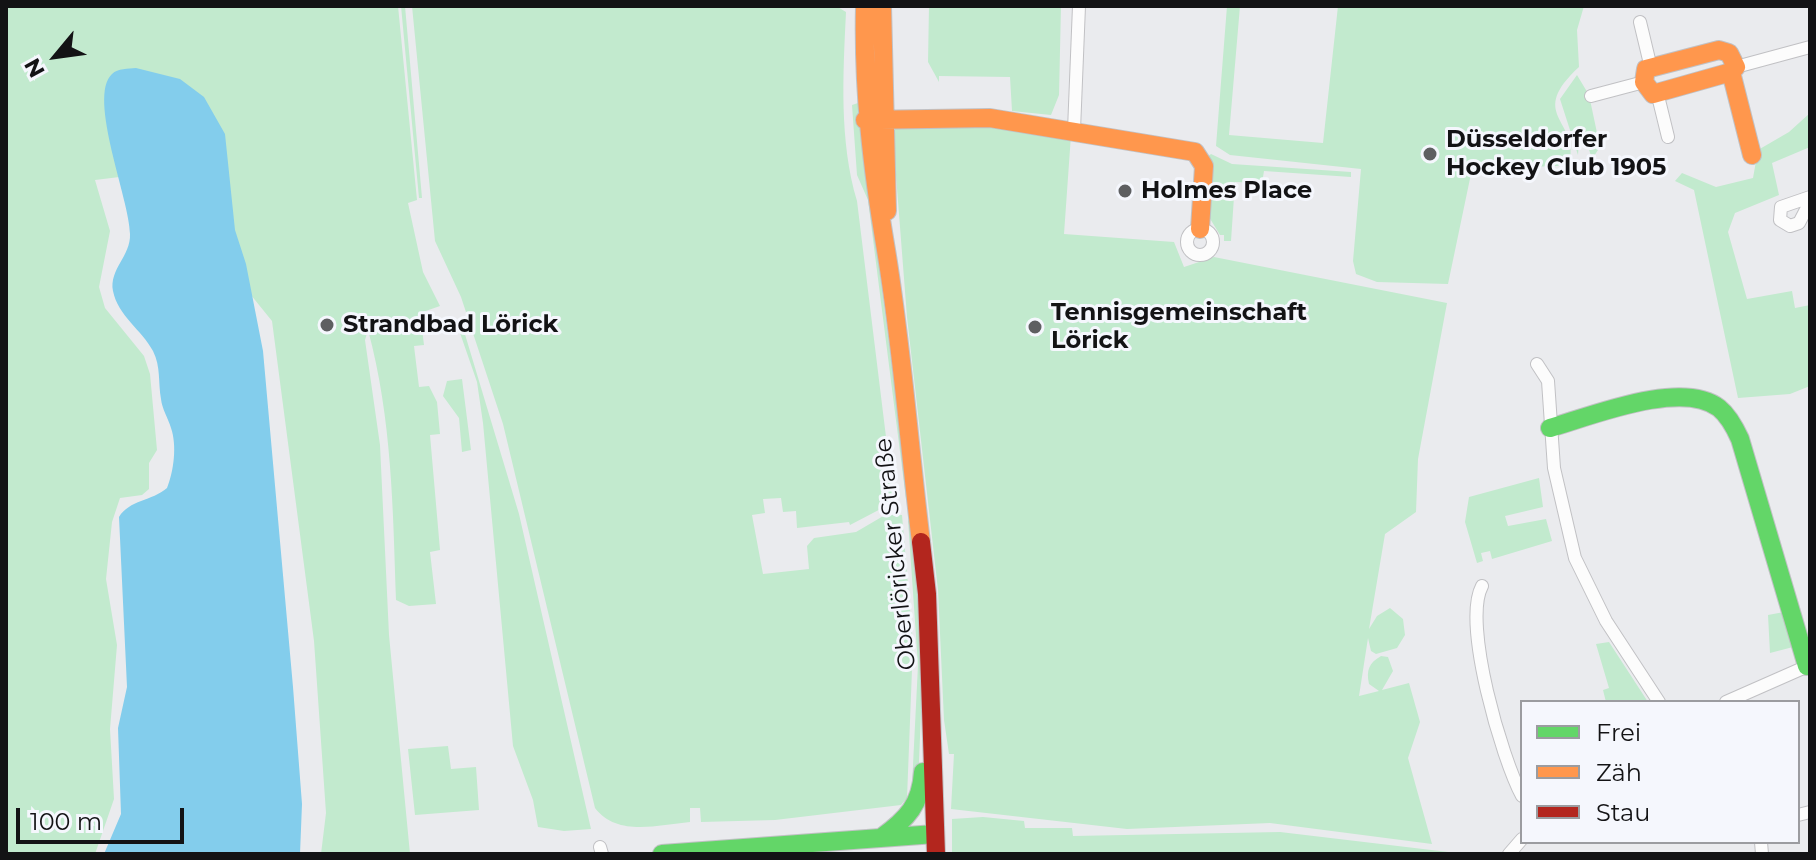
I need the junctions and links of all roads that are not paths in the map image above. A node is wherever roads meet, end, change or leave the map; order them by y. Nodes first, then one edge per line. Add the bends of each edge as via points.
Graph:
1 (865, 6) edge
2 (882, 6) edge
3 (1079, 6) edge
4 (1640, 22) dead end
5 (1810, 47) edge
6 (1734, 70) junction
7 (1651, 81) junction
8 (1591, 96) dead end
9 (874, 119) junction
10 (1074, 130) junction
11 (1668, 137) dead end
12 (1752, 155) dead end
13 (1200, 229) dead end
14 (1537, 364) dead end
15 (1550, 428) junction
16 (1482, 586) dead end
17 (1809, 666) edge
18 (1658, 700) edge
19 (1732, 700) edge
20 (933, 720) junction
21 (1520, 791) edge
22 (935, 834) junction
23 (882, 837) junction
24 (692, 852) edge
25 (662, 854) edge
26 (936, 854) edge

1 - 9 street
2 - 9 street
3 - 10 street
4 - 7 street
5 - 6 street
6 - 7 street
6 - 12 street
7 - 8 street
7 - 11 street
9 - 10 street via 990,118
9 - 20 street, Oberlöricker Straße via 875,203 886,250 927,594
10 - 13 street via 1197,153 1204,166
14 - 15 street via 1548,381
15 - 17 street via 1668,398 1704,400 1723,411 1744,451
15 - 18 street via 1575,558 1606,621
16 - 21 street via 1476,606 1489,700
17 - 19 street
20 - 22 street, Oberlöricker Straße
20 - 23 street via 923,734 921,800 906,820
22 - 23 street
22 - 26 street, Oberlöricker Straße
23 - 24 street
24 - 25 street

